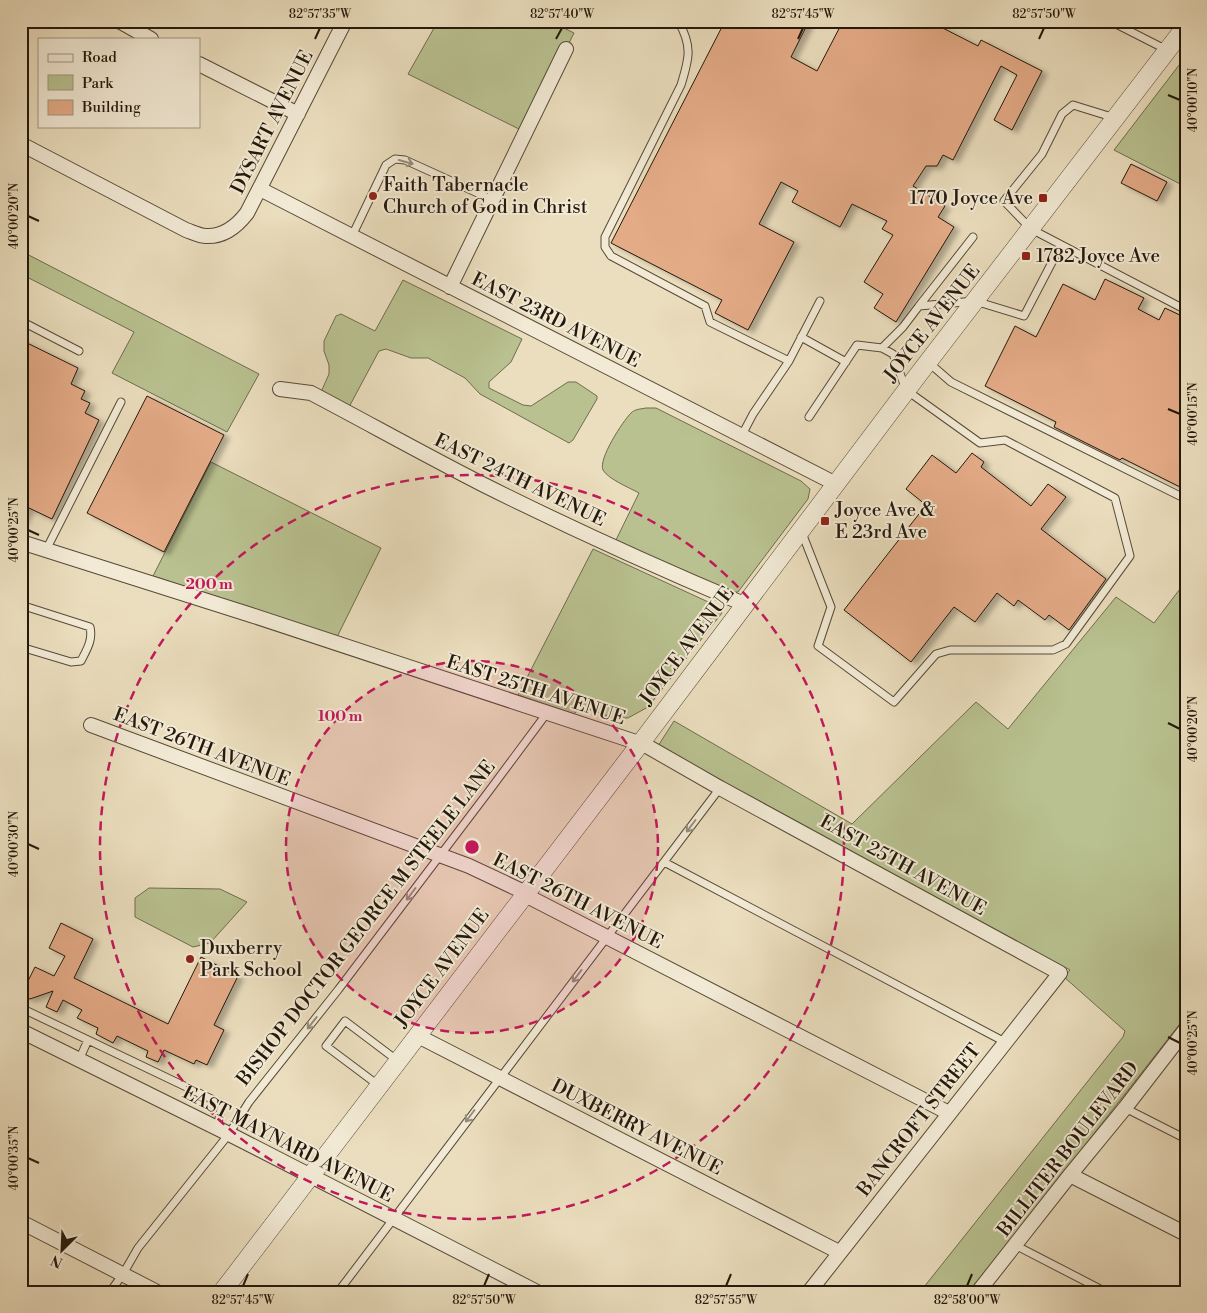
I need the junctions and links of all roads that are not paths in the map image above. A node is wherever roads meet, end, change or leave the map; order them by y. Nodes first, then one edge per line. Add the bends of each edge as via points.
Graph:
1 (119, 21) edge
2 (345, 21) edge
3 (678, 21) edge
4 (1110, 21) edge
5 (1186, 26) edge
6 (149, 38) edge
7 (566, 49) dead end
8 (1167, 51) junction
9 (200, 65) edge
10 (298, 114) junction
11 (1116, 118) junction
12 (21, 144) edge
13 (260, 189) junction
14 (492, 200) junction
15 (1031, 229) junction
16 (352, 236) junction
17 (972, 237) dead end
18 (1061, 245) junction
19 (450, 287) junction
20 (820, 301) dead end
21 (975, 301) junction
22 (919, 306) junction
23 (1186, 310) edge
24 (21, 321) edge
25 (801, 337) junction
26 (882, 348) junction
27 (79, 351) dead end
28 (788, 362) junction
29 (846, 362) junction
30 (928, 362) junction
31 (280, 389) dead end
32 (906, 390) junction
33 (121, 402) dead end
34 (809, 417) dead end
35 (742, 435) junction
36 (836, 484) junction
37 (1186, 499) edge
38 (800, 530) junction
39 (21, 542) edge
40 (46, 550) junction
41 (744, 604) junction
42 (21, 605) edge
43 (21, 647) edge
44 (547, 713) junction
45 (91, 725) dead end
46 (640, 744) junction
47 (720, 788) junction
48 (440, 855) junction
49 (664, 862) junction
50 (525, 894) junction
51 (21, 937) edge
52 (606, 938) junction
53 (21, 947) edge
54 (1060, 972) joint
55 (21, 1008) edge
56 (21, 1032) edge
57 (1184, 1035) edge
58 (418, 1036) junction
59 (88, 1040) junction
60 (1005, 1042) junction
61 (79, 1060) junction
62 (399, 1061) junction
63 (500, 1078) junction
64 (379, 1086) junction
65 (1125, 1108) junction
66 (949, 1113) junction
67 (223, 1131) junction
68 (1186, 1139) edge
69 (311, 1175) junction
70 (1070, 1175) junction
71 (393, 1218) junction
72 (21, 1222) edge
73 (1186, 1234) edge
74 (1015, 1245) junction
75 (839, 1252) junction
76 (123, 1274) junction
77 (110, 1292) edge
78 (157, 1292) edge
79 (222, 1292) edge
80 (338, 1292) edge
81 (537, 1292) edge
82 (809, 1292) edge
83 (978, 1292) edge
84 (1106, 1292) edge

1 - 6 street
2 - 10 street, DYSART AVENUE
3 - 28 lane via 686,35 688,48 681,85 605,237 604,247 611,256 705,306 710,322
4 - 8 lane
5 - 8 street, JOYCE AVENUE
7 - 14 street
8 - 11 street, JOYCE AVENUE
9 - 10 street
10 - 13 street, DYSART AVENUE
11 - 15 street, JOYCE AVENUE
11 - 15 lane via 1073,106 1062,114 1042,154 1004,201
12 - 13 street, DYSART AVENUE via 186,230 205,236 225,233 238,225
13 - 16 street, EAST 23RD AVENUE
16 -> 14 lane via 386,165 395,159 405,160
14 - 19 street
15 - 18 lane
15 - 21 street, JOYCE AVENUE
16 - 19 street, EAST 23RD AVENUE
17 - 22 lane
18 - 21 lane via 1024,316
18 - 23 lane
19 - 35 street, EAST 23RD AVENUE
20 - 25 lane
21 - 22 lane
21 - 30 street, JOYCE AVENUE
22 - 26 lane
24 - 27 lane
25 - 28 lane
25 - 29 lane
26 - 29 lane via 857,346
26 - 32 lane via 892,354
28 - 35 lane via 752,414
29 - 34 lane
30 - 32 street, JOYCE AVENUE
30 - 37 lane via 951,382
31 - 41 street, EAST 24TH AVENUE via 311,393 551,518
32 - 36 street, JOYCE AVENUE
32 - 38 lane via 980,443 1005,440 1115,498 1130,556 1066,644 1053,650 950,650 936,654 894,702 818,646 831,607
33 - 40 lane
35 - 36 street, EAST 23RD AVENUE
36 - 38 street, JOYCE AVENUE
38 - 41 street, JOYCE AVENUE
39 - 40 street, EAST 25TH AVENUE
40 - 44 street, EAST 25TH AVENUE
41 - 46 street, JOYCE AVENUE
42 - 43 lane via 90,627 92,636 81,660 71,662
44 - 46 street, EAST 25TH AVENUE
44 - 48 lane, BISHOP DOCTOR GEORGE M STEELE LANE
45 - 48 street, EAST 26TH AVENUE
46 - 47 street, EAST 25TH AVENUE
46 - 50 street, JOYCE AVENUE
47 -> 49 lane
47 - 54 street, EAST 25TH AVENUE
48 - 50 street, EAST 26TH AVENUE
48 -> 67 lane, BISHOP DOCTOR GEORGE M STEELE LANE via 338,990
49 - 52 lane
49 - 60 lane
50 - 52 street, EAST 26TH AVENUE
50 - 58 street, JOYCE AVENUE
51 - 53 lane
52 -> 63 lane
52 - 66 street, EAST 26TH AVENUE
54 - 60 street, BANCROFT STREET
55 - 59 lane
56 - 61 street, EAST MAYNARD AVENUE
57 - 65 street, BILLITER BOULEVARD
58 - 62 street, JOYCE AVENUE
58 - 63 street, DUXBERRY AVENUE
59 - 61 lane
59 - 67 lane via 222,1104
60 - 66 street, BANCROFT STREET
61 - 67 street, EAST MAYNARD AVENUE
62 - 64 street, JOYCE AVENUE
62 - 64 lane via 345,1021 326,1046
63 -> 71 lane
63 - 75 street, DUXBERRY AVENUE
64 - 69 street, JOYCE AVENUE
65 - 68 lane
65 - 70 street, BILLITER BOULEVARD
66 - 75 street, BANCROFT STREET
67 - 69 street, EAST MAYNARD AVENUE
67 - 76 lane, BISHOP DOCTOR GEORGE M STEELE LANE via 138,1248
69 - 71 street, EAST MAYNARD AVENUE
69 - 79 street, JOYCE AVENUE
70 - 73 street
70 - 74 street, BILLITER BOULEVARD
71 - 80 lane
71 - 81 street, EAST MAYNARD AVENUE
72 - 76 street
74 - 83 street, BILLITER BOULEVARD
74 - 84 lane
75 - 82 street, BANCROFT STREET
76 - 77 lane, BISHOP DOCTOR GEORGE M STEELE LANE
76 - 78 street

